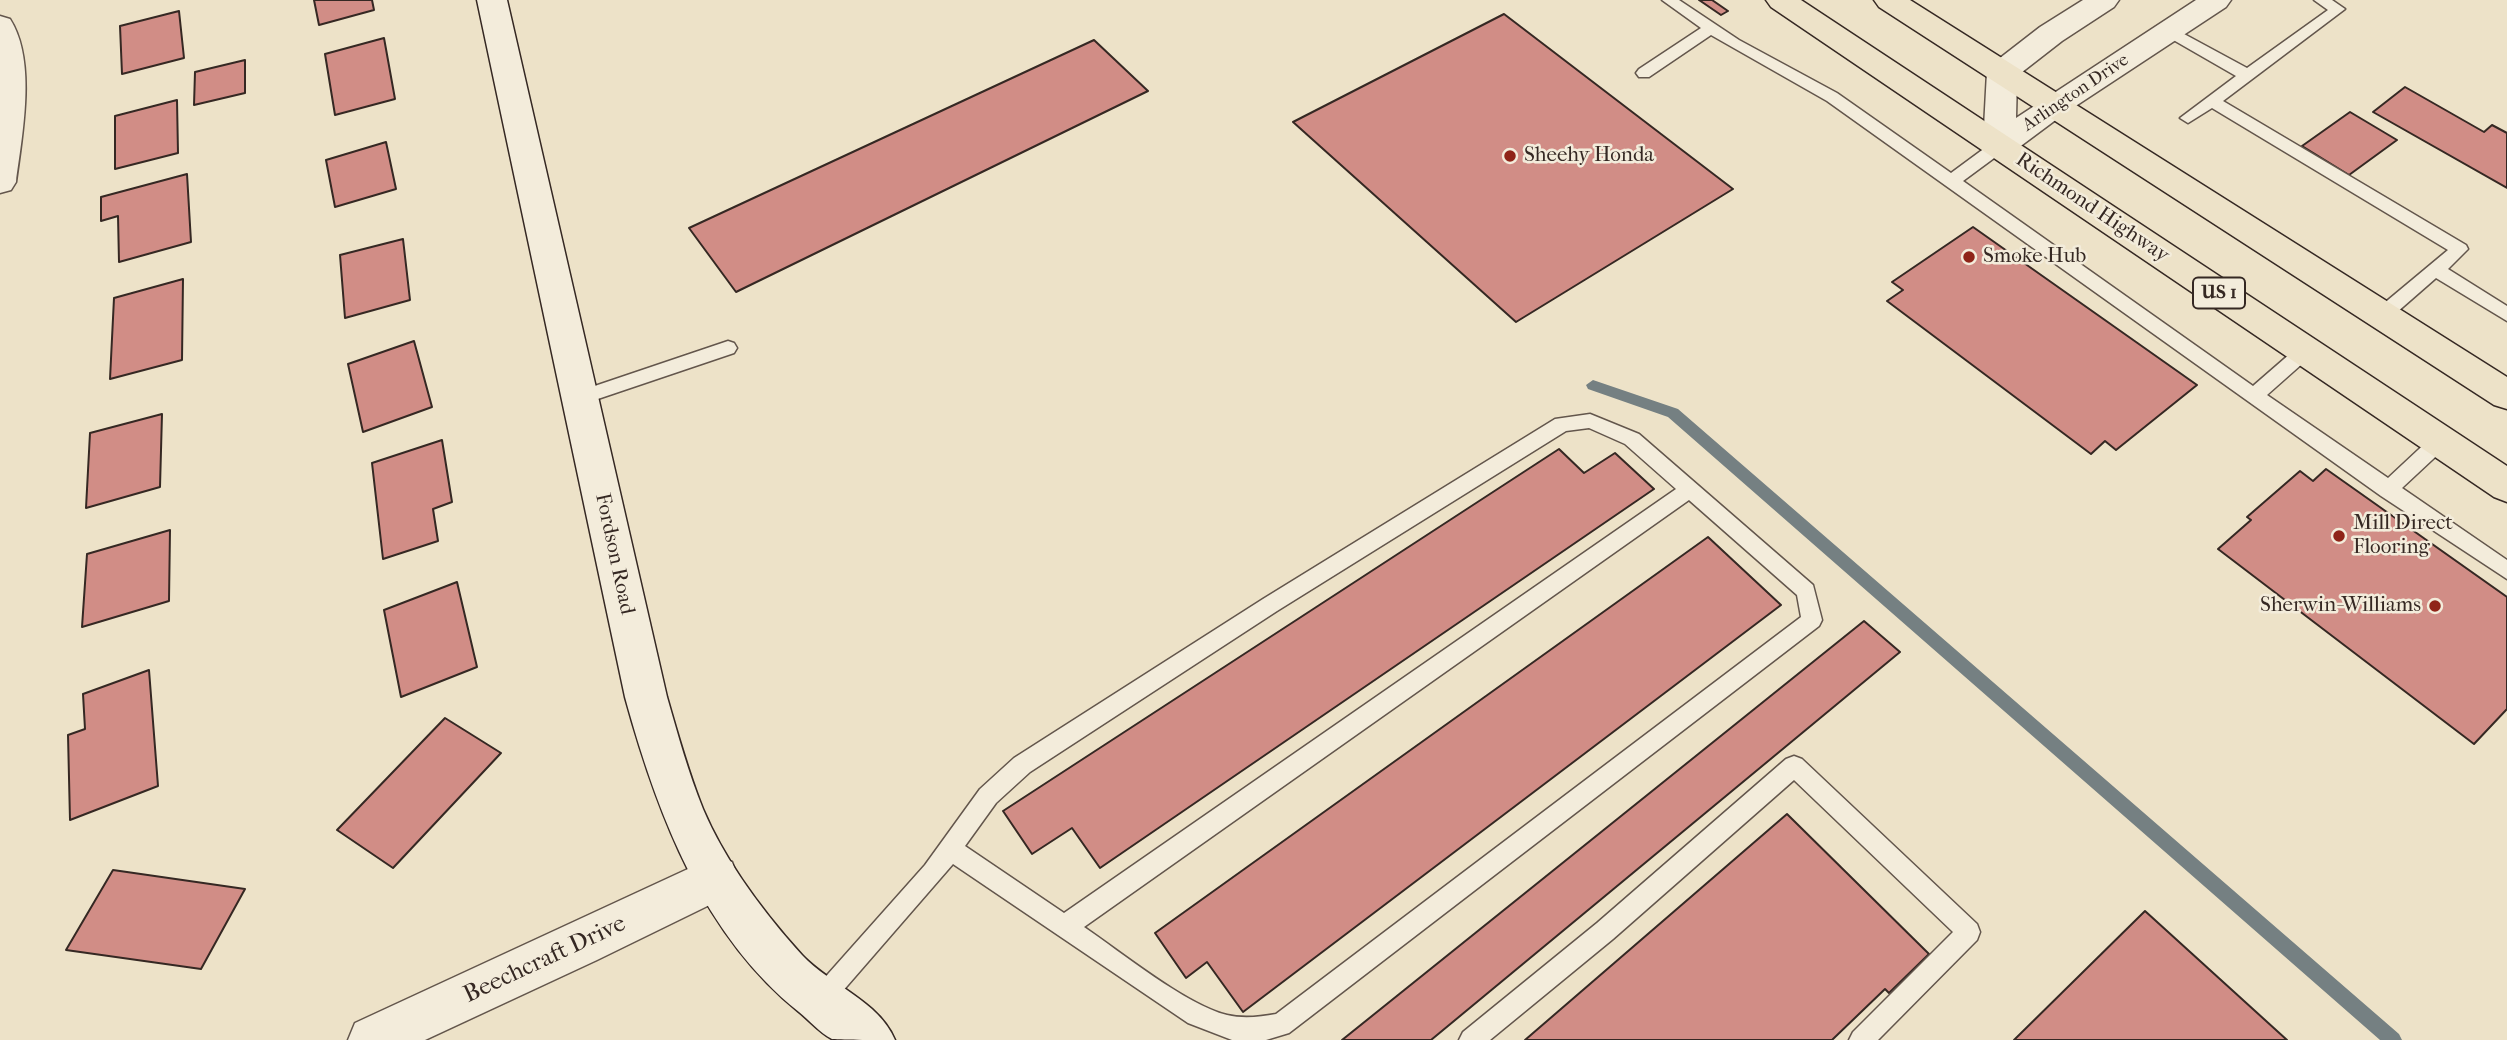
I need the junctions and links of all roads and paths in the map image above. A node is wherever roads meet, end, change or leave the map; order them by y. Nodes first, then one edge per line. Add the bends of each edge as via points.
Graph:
1 (492, 0) edge
2 (1669, 0) edge
3 (1781, 0) edge
4 (1889, 0) edge
5 (2104, 0) edge
6 (2216, 0) edge
7 (2321, 0) edge
8 (0, 26) edge
9 (1711, 28) junction
10 (2168, 31) junction
11 (2002, 72) junction
12 (1644, 73) dead end
13 (2247, 75) junction
14 (2212, 101) junction
15 (2054, 106) junction
16 (2188, 118) dead end
17 (1999, 146) junction
18 (0, 182) edge
19 (1951, 182) junction
20 (2435, 270) junction
21 (2507, 314) edge
22 (2382, 315) junction
23 (728, 348) dead end
24 (2305, 351) junction
25 (2507, 395) edge
26 (2254, 396) junction
27 (580, 398) junction
28 (2440, 441) junction
29 (2507, 486) edge
30 (1690, 489) junction
31 (2388, 490) junction
32 (2507, 571) edge
33 (950, 849) junction
34 (716, 878) junction
35 (1064, 928) junction
36 (820, 1000) junction
37 (372, 1040) edge
38 (871, 1040) edge
39 (1471, 1040) edge
40 (1861, 1040) edge

1 - 27 street, Fordson Road
2 - 9 lane
3 - 17 highway, Richmond Highway / US 1
4 - 11 highway
5 - 11 street
6 - 10 street, Arlington Drive
7 - 13 lane via 2338,9
8 - 18 street via 10,65
9 - 12 lane
9 - 19 lane via 1832,97
10 - 13 lane
10 - 15 street, Arlington Drive
11 - 15 highway
11 - 17 street, Arlington Drive
13 - 14 lane
14 - 16 lane
14 - 20 lane via 2460,249
15 - 17 street, Arlington Drive
15 - 22 highway
17 - 19 lane
17 - 24 highway, Richmond Highway / US 1
19 - 26 lane
20 - 21 lane
20 - 22 lane
22 - 25 highway
23 - 27 lane
24 - 26 lane
24 - 28 highway, Richmond Highway / US 1
26 - 31 lane
27 - 34 street, Fordson Road via 664,761 686,821
28 - 29 highway, Richmond Highway / US 1
28 - 31 lane
30 - 33 lane via 1632,439 1590,421 1562,424 1023,765 988,796
30 - 35 lane
30 - 35 lane via 1806,591 1812,620 1280,1026 1255,1031 1220,1027 1183,1008
31 - 32 lane
33 - 35 lane
33 - 36 lane
34 - 36 street, Fordson Road via 771,955
34 - 37 street, Beechcraft Drive
36 - 38 street, Fordson Road
39 - 40 lane via 1605,931 1794,766 1969,932

